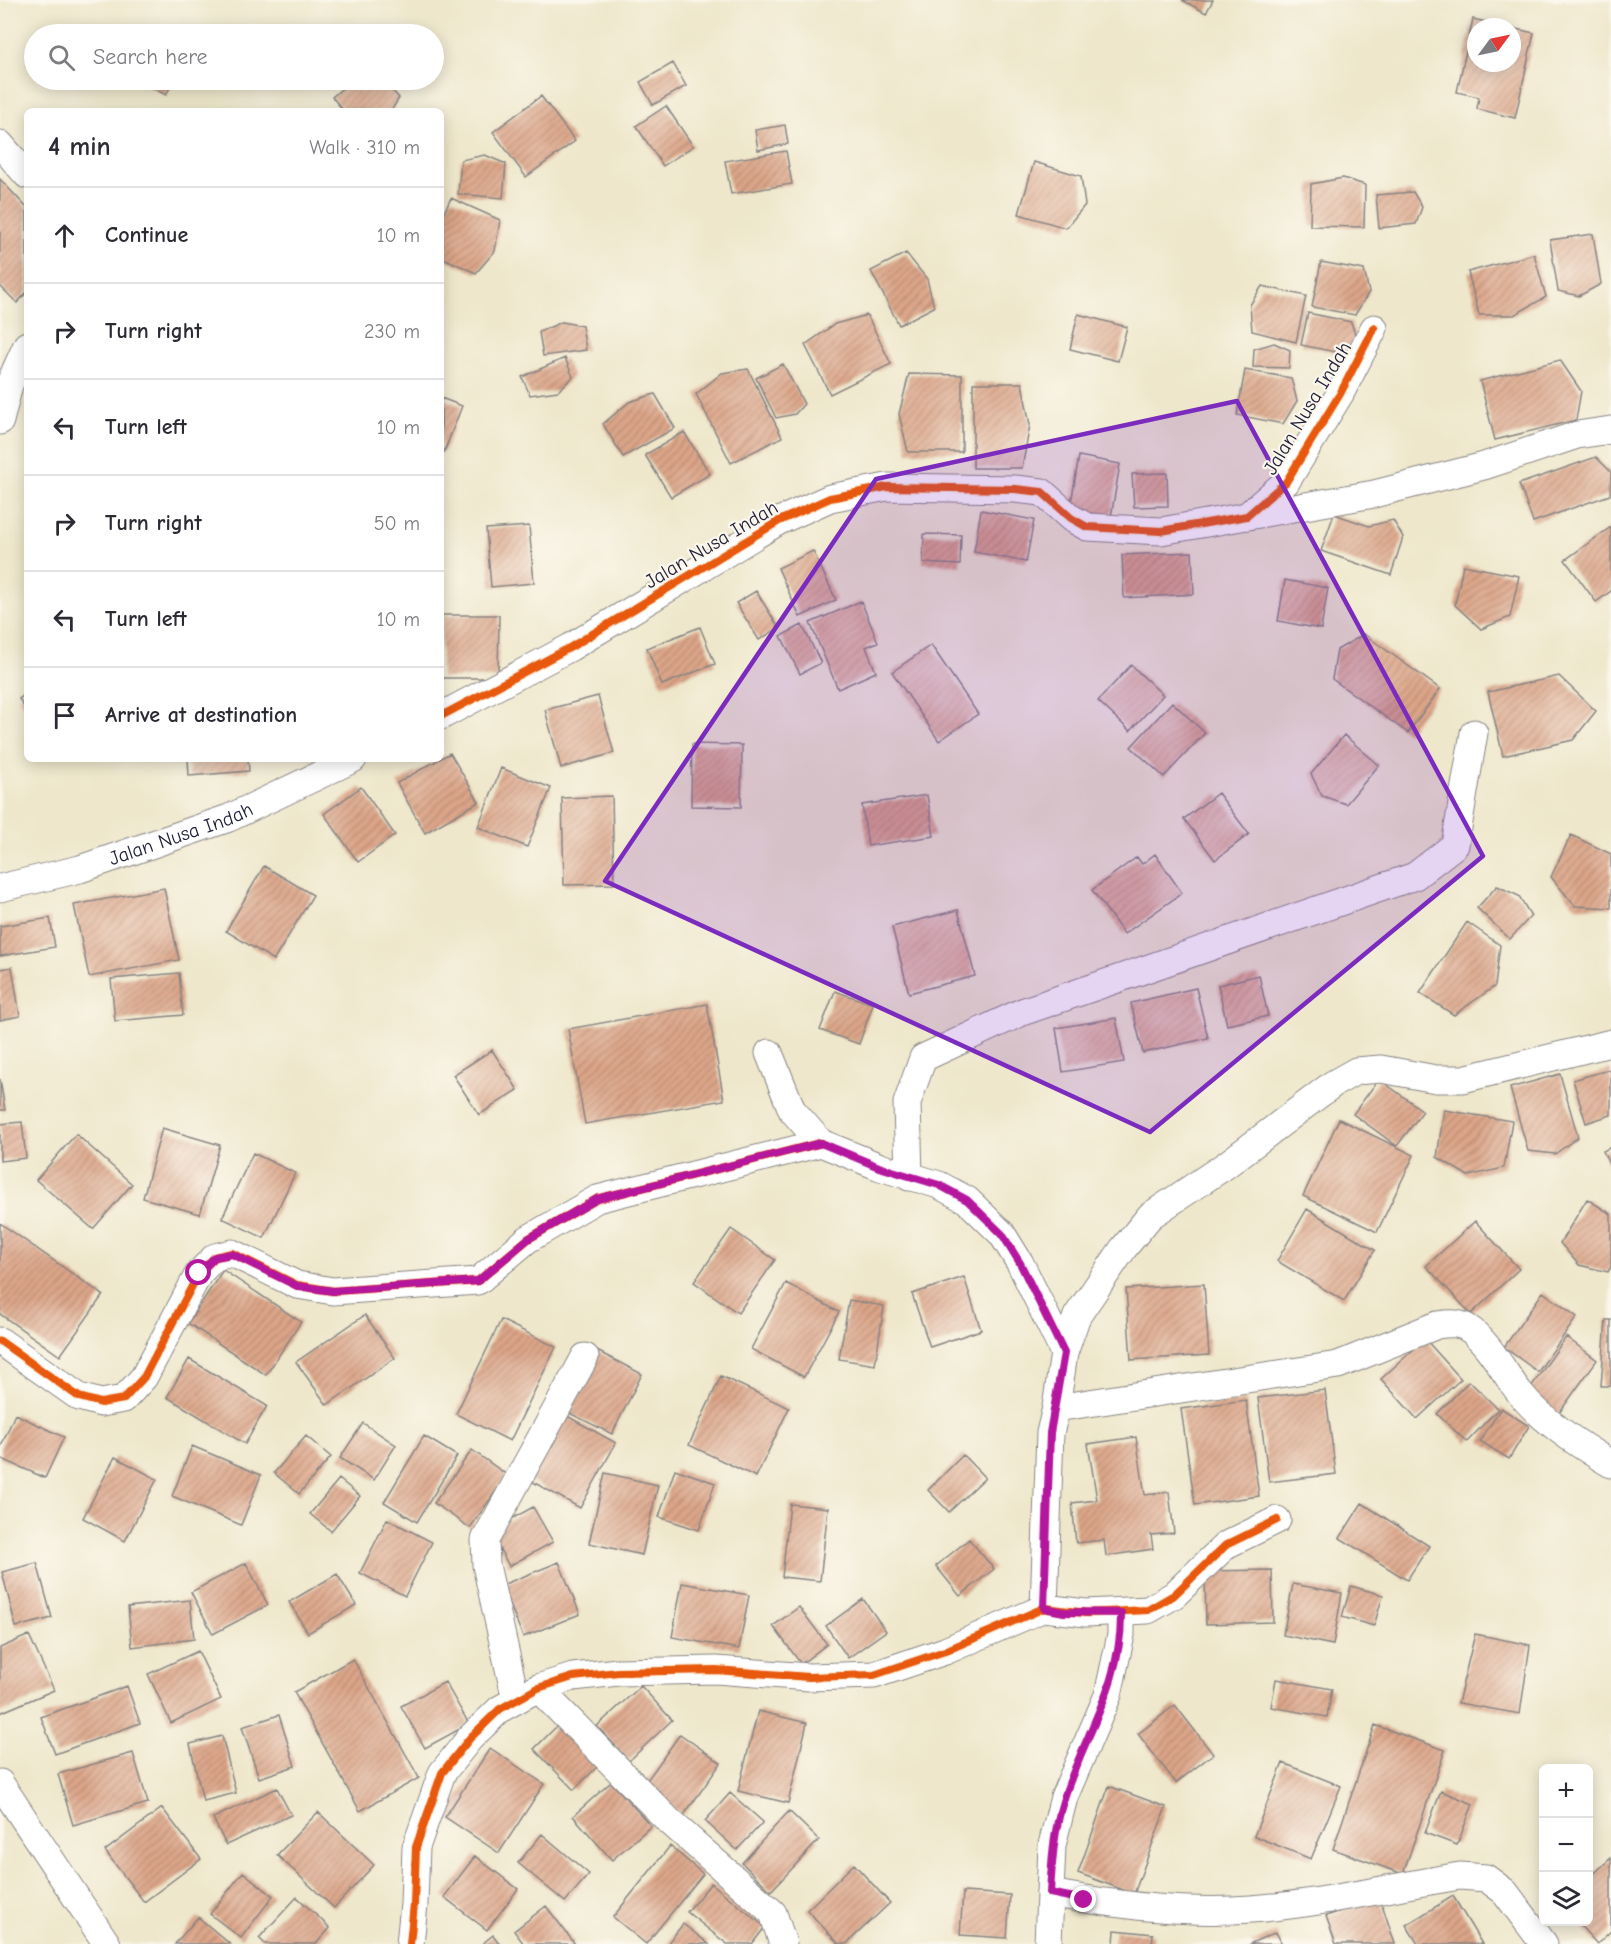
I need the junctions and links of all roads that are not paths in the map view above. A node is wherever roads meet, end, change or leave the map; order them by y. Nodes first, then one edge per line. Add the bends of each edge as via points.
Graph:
1 (0, 144) edge
2 (24, 172) edge
3 (1374, 328) dead end
4 (24, 352) edge
5 (0, 421) edge
6 (1611, 430) edge
7 (1247, 516) junction
8 (444, 714) edge
9 (1474, 733) dead end
10 (347, 762) edge
11 (0, 888) edge
12 (1611, 1043) edge
13 (769, 1053) dead end
14 (821, 1143) junction
15 (909, 1177) junction
16 (0, 1341) edge
17 (1064, 1353) junction
18 (585, 1357) dead end
19 (1056, 1408) junction
20 (1611, 1464) edge
21 (1277, 1520) dead end
22 (1044, 1608) junction
23 (1121, 1613) junction
24 (527, 1694) junction
25 (0, 1783) edge
26 (1050, 1893) junction
27 (107, 1944) edge
28 (410, 1944) edge
29 (783, 1944) edge
30 (1048, 1944) edge
31 (1544, 1944) edge

1 - 2 street
3 - 7 street, Jalan Nusa Indah via 1340,394 1286,482
4 - 5 street via 9,385
6 - 7 street via 1577,435 1484,466 1374,495
7 - 8 street, Jalan Nusa Indah via 1161,531 1087,527 1041,492 1015,489 887,487 830,498 780,521 571,647
9 - 15 street via 1455,845 1415,876 1022,1012 923,1058 907,1103
10 - 11 street, Jalan Nusa Indah via 229,818 80,869
12 - 17 street via 1463,1079 1436,1079 1381,1069 1356,1071 1333,1084 1226,1165 1150,1216 1077,1316
13 - 14 street via 792,1110
14 - 15 street
14 - 16 street via 597,1199 528,1239 478,1281 333,1291 297,1286 232,1254 215,1257 199,1273 144,1377 124,1399 101,1403 79,1397
15 - 17 street via 939,1185 967,1200 1002,1234
17 - 19 street
18 - 24 street via 485,1540 486,1565
19 - 20 street via 1338,1365 1437,1325 1454,1322 1471,1330 1520,1394 1538,1411
19 - 22 street via 1050,1433
21 - 23 street via 1226,1545 1164,1602 1148,1610
22 - 23 street
22 - 24 street via 945,1651 874,1675 809,1677 716,1670 618,1672 573,1677
23 - 26 street via 1121,1635 1108,1695 1064,1797 1055,1835
24 - 28 street via 500,1709 442,1773 416,1847
24 - 29 street via 772,1913
25 - 27 street
26 - 30 street
26 - 31 street via 1178,1910 1250,1909 1460,1876 1486,1878 1504,1892

